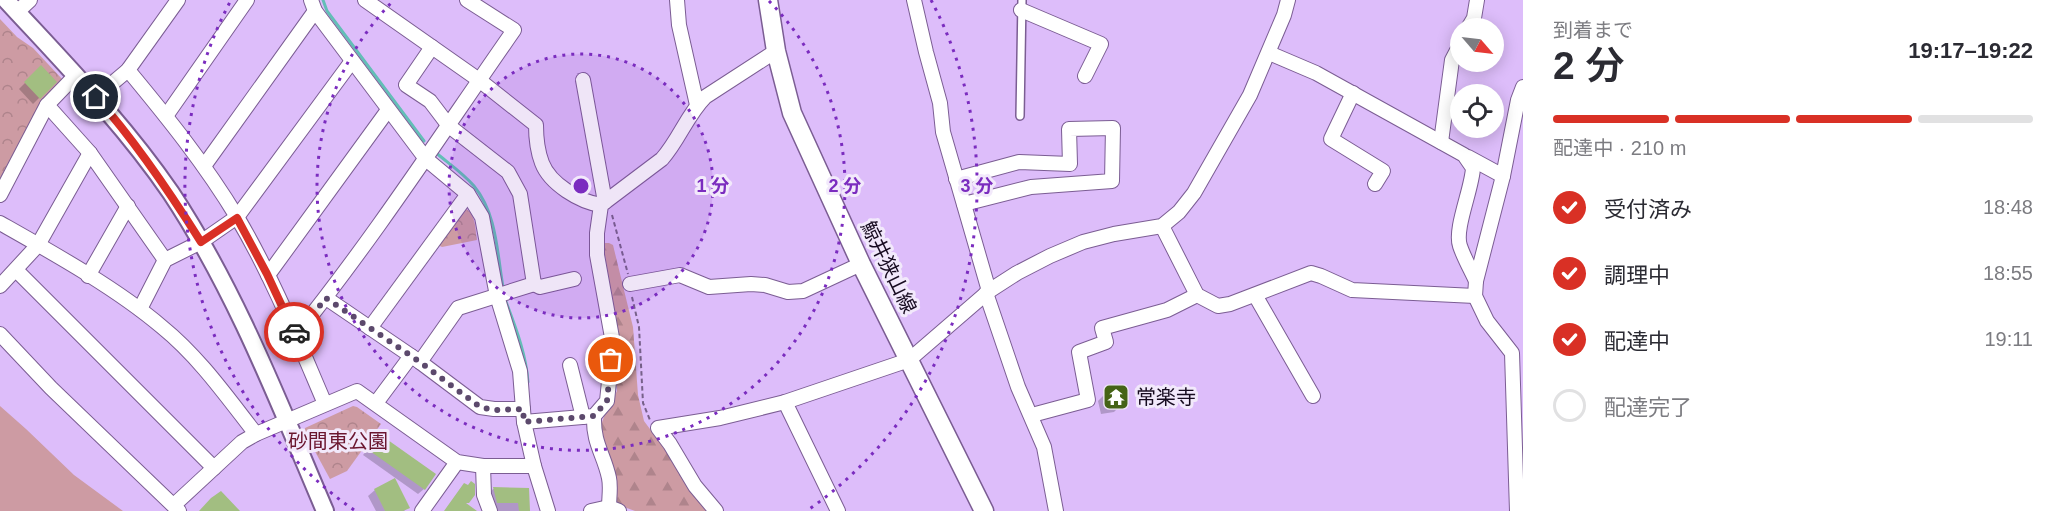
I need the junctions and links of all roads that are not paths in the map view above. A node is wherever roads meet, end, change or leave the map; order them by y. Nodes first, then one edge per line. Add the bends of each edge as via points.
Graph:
1 (30, 0) edge
2 (178, 0) edge
3 (247, 0) edge
4 (365, 0) edge
5 (467, 0) edge
6 (677, 0) edge
7 (768, 0) edge
8 (915, 0) edge
9 (1288, 0) edge
10 (1477, 0) edge
11 (1022, 5) edge
12 (12, 6) edge
13 (313, 6) edge
14 (1474, 18) edge
15 (432, 47) junction
16 (776, 51) junction
17 (1269, 53) junction
18 (352, 61) junction
19 (128, 70) junction
20 (1450, 72) edge
21 (76, 75) junction
22 (1085, 76) dead end
23 (480, 80) junction
24 (583, 80) dead end
25 (1523, 87) edge
26 (1353, 93) junction
27 (96, 97) junction
28 (47, 105) junction
29 (697, 105) junction
30 (388, 110) junction
31 (166, 116) junction
32 (1020, 116) dead end
33 (449, 126) junction
34 (1441, 142) junction
35 (90, 153) junction
36 (1464, 155) junction
37 (426, 159) junction
38 (204, 166) junction
39 (1503, 176) junction
40 (956, 179) junction
41 (1375, 184) dead end
42 (468, 194) junction
43 (0, 195) edge
44 (603, 204) junction
45 (964, 204) junction
46 (128, 206) junction
47 (237, 218) junction
48 (0, 223) edge
49 (1162, 226) junction
50 (201, 242) junction
51 (38, 245) junction
52 (165, 260) junction
53 (861, 264) junction
54 (16, 270) junction
55 (267, 274) junction
56 (88, 276) junction
57 (574, 279) dead end
58 (1476, 281) junction
59 (534, 284) junction
60 (630, 284) road end
61 (0, 286) edge
62 (988, 292) junction
63 (1197, 295) junction
64 (1255, 295) junction
65 (497, 296) junction
66 (1475, 296) junction
67 (326, 298) junction
68 (140, 309) junction
69 (370, 328) junction
70 (0, 334) edge
71 (296, 336) junction
72 (416, 359) junction
73 (909, 360) junction
74 (570, 365) dead end
75 (1313, 396) dead end
76 (785, 402) junction
77 (376, 403) junction
78 (325, 404) junction
79 (1032, 415) junction
80 (523, 416) junction
81 (589, 417) junction
82 (287, 422) junction
83 (256, 434) junction
84 (457, 462) junction
85 (483, 466) junction
86 (534, 466) junction
87 (214, 468) junction
88 (176, 508) edge
89 (614, 509) edge
90 (325, 511) edge
91 (422, 511) edge
92 (490, 511) edge
93 (548, 511) edge
94 (590, 511) edge
95 (716, 511) edge
96 (838, 511) edge
97 (984, 511) edge
98 (1056, 511) edge
99 (1517, 511) edge

1 - 12 street
2 - 19 street
3 - 31 street
4 - 15 street
5 - 23 street via 514,30
6 - 29 street
7 - 16 main road, 鯨井狭山線
8 - 40 street
9 - 17 street
10 - 14 street
11 - 22 street via 1101,44
11 - 32 lane
12 - 21 street
13 - 18 street
13 - 38 street
15 - 23 street
15 - 33 street via 406,85 430,101
16 - 29 street
16 - 53 main road, 鯨井狭山線 via 792,113
17 - 26 street
17 - 49 street via 1250,95 1194,193
18 - 30 street
18 - 47 street
19 - 27 street
19 - 31 street
20 - 34 street
21 - 27 street
21 - 28 street
23 - 33 street
23 - 44 street via 536,125 542,165 553,177 573,196 589,204
24 - 44 street
25 - 39 street
26 - 34 street
26 - 41 street via 1332,139 1383,171
27 - 50 street via 157,174
28 - 35 street
28 - 43 street
29 - 44 street via 662,159
30 - 37 street
30 - 55 street
31 - 38 street
33 - 37 street
33 - 59 street via 508,172 520,194
34 - 36 street
35 - 46 street
35 - 51 street
36 - 39 street
36 - 58 street via 1473,168 1459,245
37 - 42 street
37 - 67 street
38 - 47 street
39 - 58 street
40 - 45 street
40 - 45 street via 1018,162 1070,164 1069,129 1113,129 1112,181 1031,187
42 - 65 street via 482,218
42 - 69 street
44 - 81 street via 597,255 613,343 607,401
45 - 62 street
46 - 52 street
46 - 56 street
47 - 50 street
47 - 55 street
48 - 51 street
49 - 62 street via 1083,242 1017,273
49 - 63 street
50 - 52 street
50 - 82 street via 235,306
51 - 54 street
51 - 56 street
52 - 68 street
53 - 60 street via 795,292 751,284 709,287 680,275
53 - 73 main road, 鯨井狭山線
54 - 61 street
54 - 87 street
55 - 71 street
56 - 68 street
57 - 59 street via 540,287
58 - 66 street
59 - 65 street
62 - 73 street
62 - 79 street via 1018,387
63 - 64 street via 1218,306
63 - 79 street via 1167,310 1102,328 1106,342 1079,352 1088,400
64 - 66 street via 1311,273 1352,290
64 - 75 street
65 - 72 street via 458,308
65 - 80 street via 520,370
66 - 99 street via 1487,321 1512,353
67 - 69 street
67 - 71 street
68 - 83 street via 207,372
69 - 72 street
70 - 88 street
71 - 78 street
72 - 77 street
72 - 80 street via 480,407
73 - 76 street
73 - 97 main road, 鯨井狭山線
74 - 81 street
76 - 95 street via 658,428
76 - 96 street
77 - 78 street via 357,391
77 - 84 street
78 - 82 street
79 - 98 street via 1044,447
80 - 81 street
80 - 86 street
81 - 89 street via 609,478
82 - 83 street
82 - 90 street
83 - 87 street
84 - 85 street
84 - 91 street
85 - 86 street
85 - 92 street via 484,495
86 - 93 street
87 - 88 street
89 - 94 street

